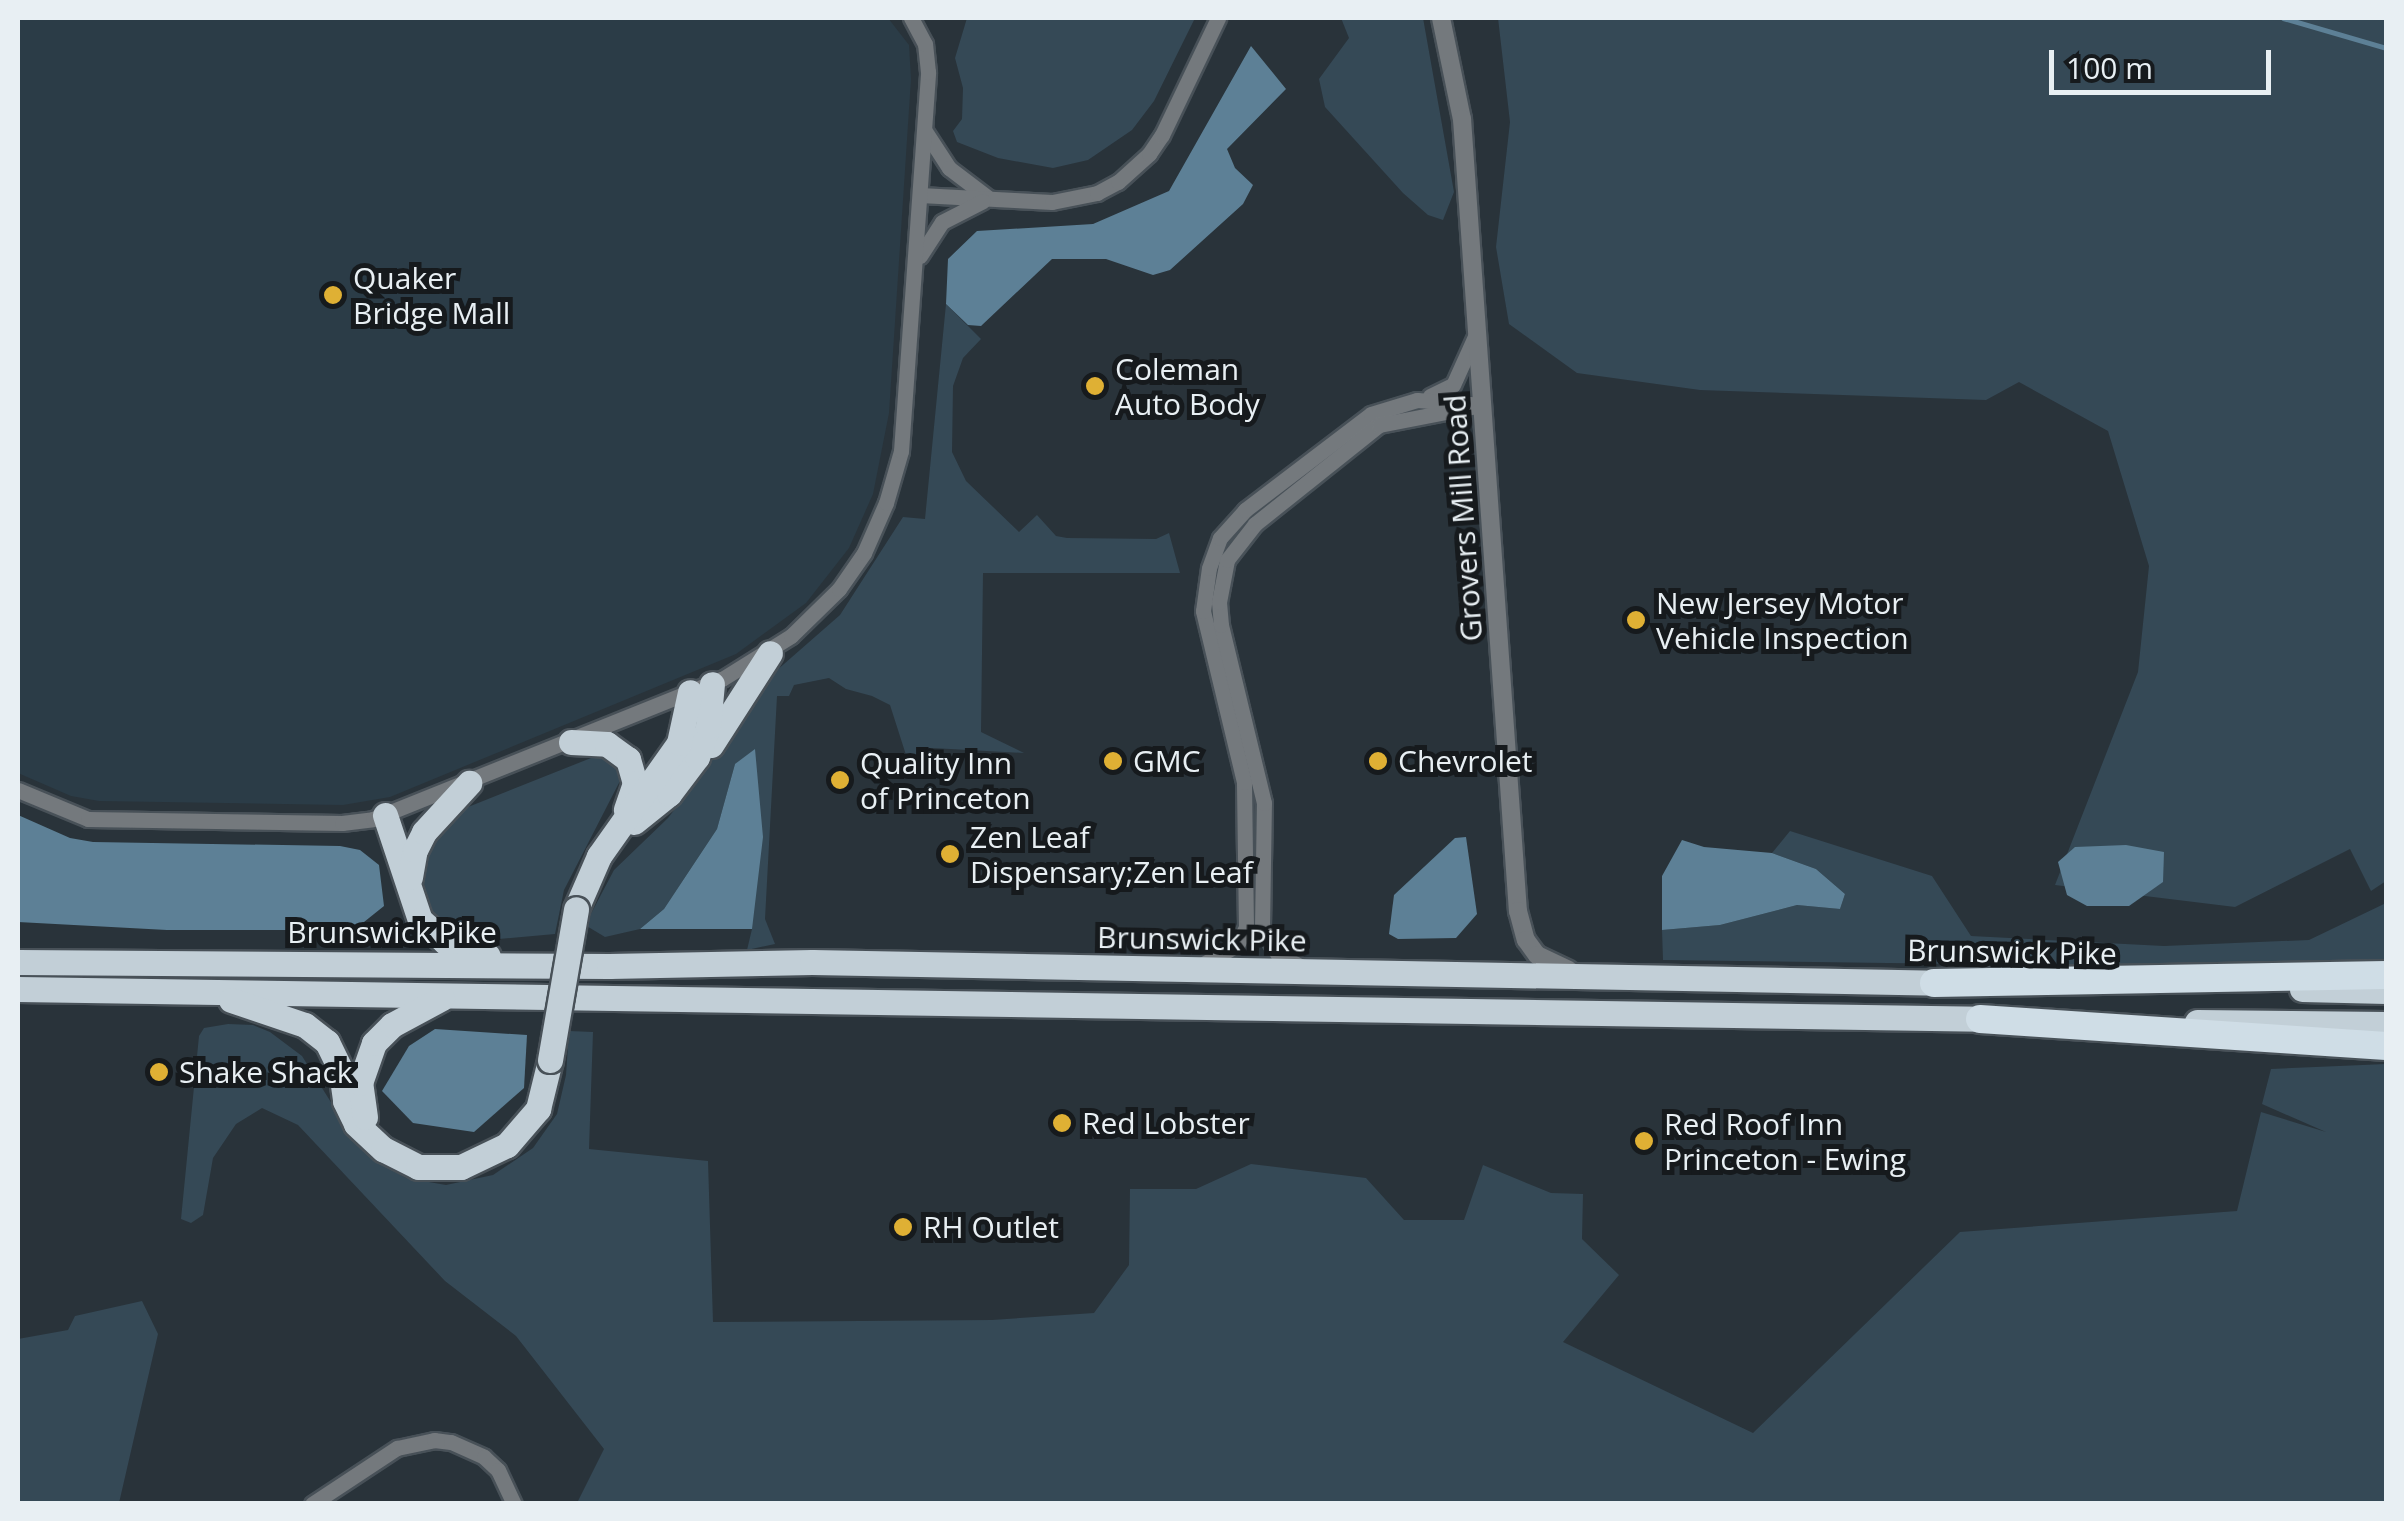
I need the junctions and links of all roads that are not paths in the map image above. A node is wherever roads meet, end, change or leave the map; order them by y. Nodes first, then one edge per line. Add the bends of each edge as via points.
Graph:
1 (910, 18) edge
2 (1218, 18) edge
3 (1441, 18) edge
4 (924, 130) junction
5 (920, 195) junction
6 (990, 199) junction
7 (916, 264) junction
8 (1477, 330) junction
9 (1417, 400) junction
10 (1482, 405) junction
11 (770, 653) junction
12 (701, 688) junction
13 (571, 742) junction
14 (686, 776) junction
15 (469, 783) junction
16 (18, 790) edge
17 (385, 816) junction
18 (617, 832) junction
19 (409, 882) junction
20 (18, 962) edge
21 (536, 966) junction
22 (1175, 972) junction
23 (1320, 974) junction
24 (2386, 974) edge
25 (1588, 976) junction
26 (1934, 983) junction
27 (18, 989) edge
28 (2386, 990) edge
29 (213, 993) junction
30 (442, 998) junction
31 (1980, 1019) junction
32 (2386, 1024) edge
33 (2386, 1046) edge
34 (394, 1156) junction
35 (312, 1504) edge
36 (514, 1504) edge

1 - 4 street via 928,58
2 - 6 street via 1162,135 1134,169 1075,200
3 - 8 street, Grovers Mill Road via 1462,118
4 - 5 street
4 - 6 street via 950,168
5 - 6 street
5 - 7 street
6 - 7 street via 942,222
7 - 11 street via 903,434 882,515 839,589
8 - 9 street via 1453,385
8 - 10 street, Grovers Mill Road
9 - 10 street
9 - 22 street via 1358,421 1244,510 1220,538 1203,612 1244,782 1246,927 1226,954
10 - 23 street via 1370,431 1255,524 1227,560 1221,625 1264,804 1264,935 1285,960
10 - 25 street, Grovers Mill Road via 1518,911 1537,956
11 - 12 street
11 - 14 highway
12 - 13 street
12 - 14 highway via 706,732
12 - 18 highway via 679,743
13 - 15 street
13 - 18 highway via 612,746 631,763 634,788
14 - 18 highway via 645,816
15 - 17 street
15 - 19 highway via 418,842
16 - 17 street via 96,819 342,822
17 - 19 highway
18 - 34 highway, bridge via 594,865 576,910 550,1060 531,1120 492,1155 446,1169
19 - 21 highway via 416,913 434,935 458,948
20 - 21 highway, Brunswick Pike
21 - 22 highway, Brunswick Pike via 812,962
22 - 23 highway, Brunswick Pike
23 - 25 highway, Brunswick Pike
24 - 26 highway
25 - 26 highway, Brunswick Pike
26 - 28 highway, Brunswick Pike
27 - 29 highway, Brunswick Pike
29 - 30 highway, Brunswick Pike
29 - 34 highway via 306,1024 327,1042 342,1071 351,1116
30 - 31 highway, Brunswick Pike
30 - 34 highway via 383,1032 363,1066 364,1114
31 - 32 highway, Brunswick Pike
31 - 33 highway
35 - 36 street via 396,1448 434,1440 484,1457

